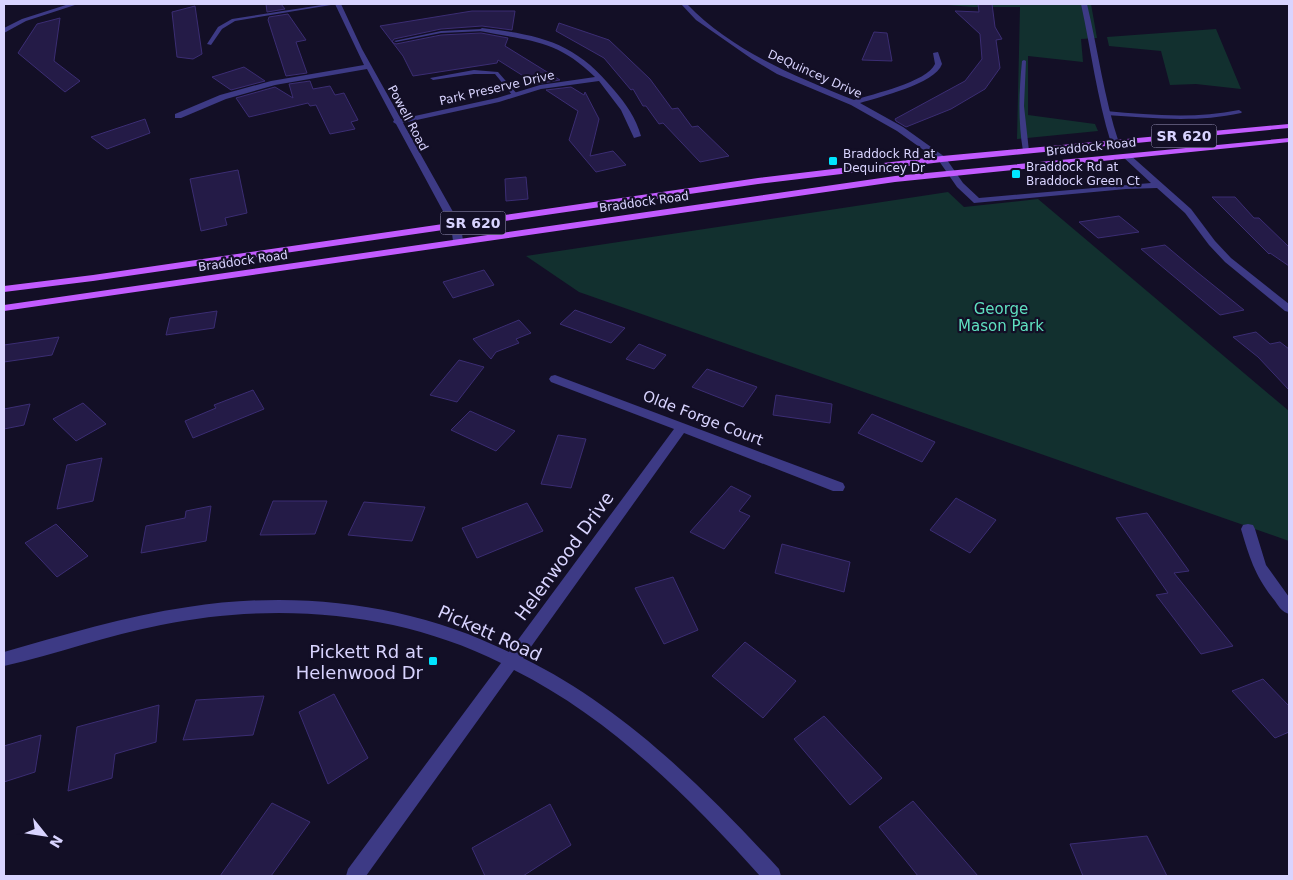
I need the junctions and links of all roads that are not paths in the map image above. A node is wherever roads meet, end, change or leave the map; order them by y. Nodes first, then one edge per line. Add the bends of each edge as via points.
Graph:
1 (75, 4) edge
2 (337, 4) edge
3 (684, 4) edge
4 (1084, 4) edge
5 (482, 30) joint
6 (4, 31) edge
7 (396, 41) dead end
8 (209, 44) dead end
9 (936, 53) dead end
10 (1024, 61) dead end
11 (368, 67) junction
12 (434, 78) dead end
13 (602, 78) junction
14 (515, 95) junction
15 (854, 103) junction
16 (1239, 112) dead end
17 (1106, 113) junction
18 (178, 116) dead end
19 (397, 122) junction
20 (1289, 126) edge
21 (636, 136) dead end
22 (1289, 140) edge
23 (1115, 143) junction
24 (1026, 151) junction
25 (1126, 156) junction
26 (942, 159) junction
27 (952, 173) junction
28 (1159, 185) junction
29 (456, 226) junction
30 (458, 241) junction
31 (4, 289) edge
32 (4, 308) edge
33 (1289, 309) edge
34 (556, 379) dead end
35 (681, 428) junction
36 (838, 487) dead end
37 (1248, 529) dead end
38 (1289, 608) edge
39 (4, 659) edge
40 (513, 661) junction
41 (355, 876) edge
42 (772, 876) edge

1 - 6 street via 24,20
2 - 8 lane via 234,20 220,28
2 - 11 street, Powell Road
3 - 15 street, DeQuincey Drive via 698,19 754,58
4 - 17 street
5 - 7 lane via 440,32
5 - 13 street via 553,43
9 - 15 street via 937,67 926,76
10 - 24 lane via 1021,127
11 - 18 street via 274,83 223,97
11 - 19 street, Powell Road
12 - 14 lane via 474,72 496,74
13 - 14 street, Park Preserve Drive via 540,87
13 - 21 street via 634,123
14 - 19 street, Park Preserve Drive
15 - 26 street, DeQuincey Drive via 900,129
16 - 17 lane via 1191,117
17 - 23 street
19 - 29 street, Powell Road
20 - 23 main road, Braddock Road / SR 620
22 - 25 main road, Braddock Road / SR 620
23 - 24 main road, Braddock Road / SR 620
24 - 26 main road, Braddock Road / SR 620
25 - 27 main road, Braddock Road / SR 620
25 - 28 street
26 - 27 street, DeQuincey Drive
26 - 29 main road, Braddock Road / SR 620 via 758,181
27 - 28 street, DeQuincey Drive via 977,201
27 - 30 main road, Braddock Road / SR 620
28 - 33 street via 1188,211 1228,260
29 - 30 street, Powell Road
29 - 31 main road, Braddock Road / SR 620
30 - 32 main road, Braddock Road / SR 620
34 - 35 street, Olde Forge Court
35 - 36 street, Olde Forge Court
35 - 40 street, Helenwood Drive
37 - 38 street via 1259,566
39 - 40 street, Pickett Road via 149,621 212,610 272,606 338,609 400,620 459,637
40 - 41 street, Helenwood Drive
40 - 42 street, Pickett Road via 615,726 685,784

